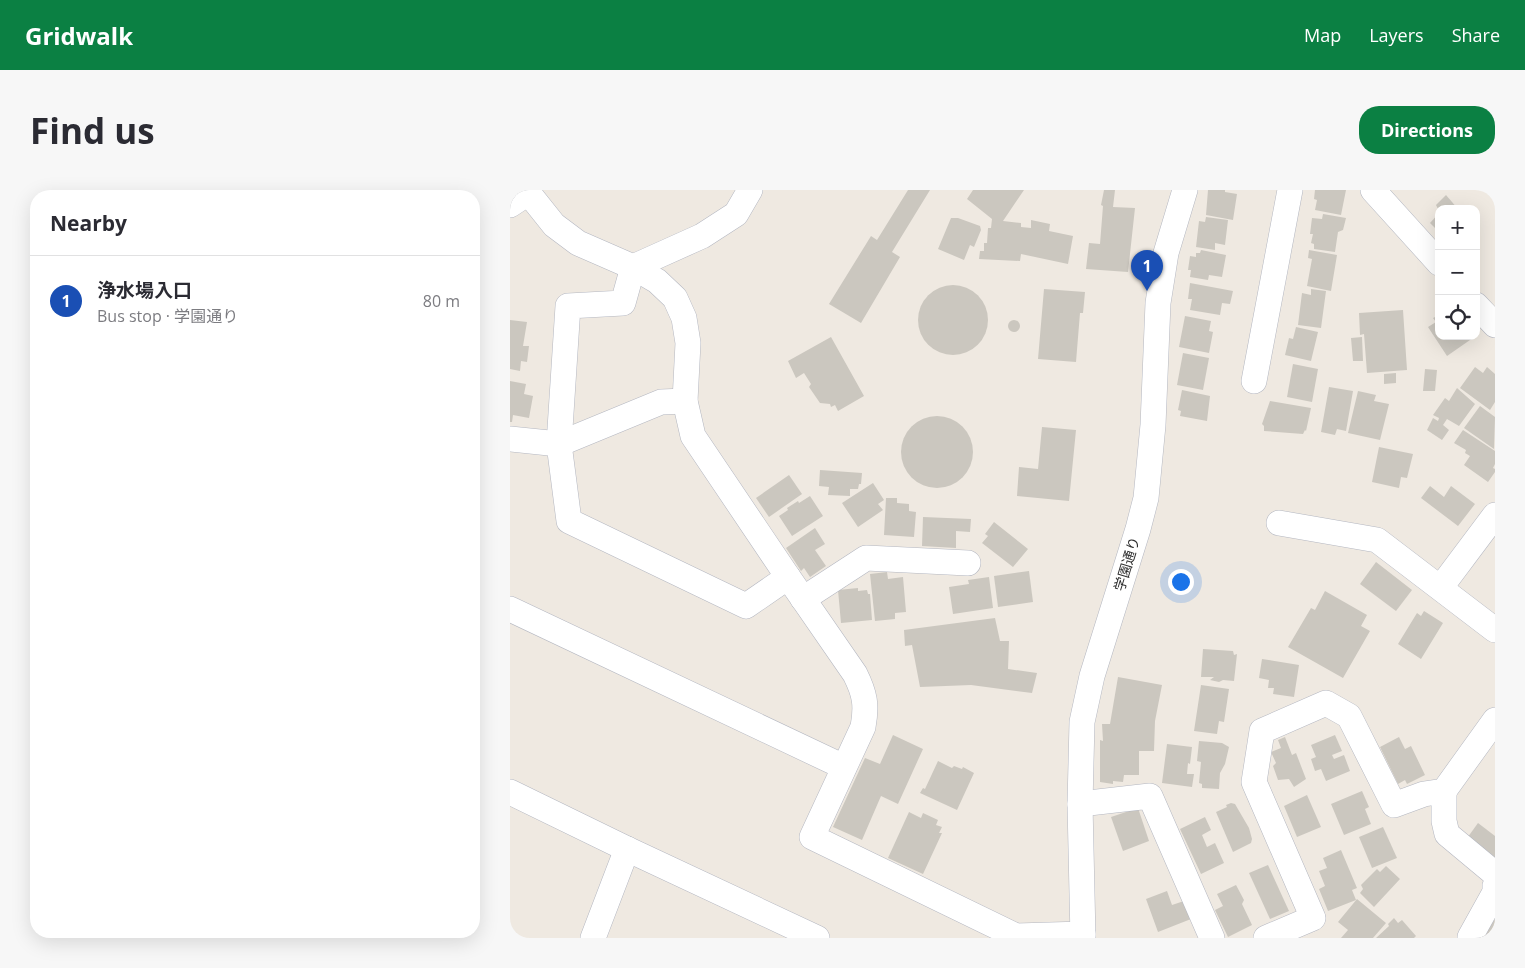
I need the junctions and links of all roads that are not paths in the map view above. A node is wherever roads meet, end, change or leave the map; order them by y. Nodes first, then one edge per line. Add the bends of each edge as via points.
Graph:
1 (750, 190) edge
2 (1185, 190) edge
3 (1290, 190) edge
4 (1373, 190) edge
5 (522, 196) edge
6 (1435, 259) edge
7 (633, 267) junction
8 (1480, 308) edge
9 (1495, 325) edge
10 (1254, 381) dead end
11 (685, 401) junction
12 (510, 439) edge
13 (559, 444) junction
14 (1495, 515) edge
15 (1279, 523) dead end
16 (968, 563) dead end
17 (788, 577) junction
18 (1441, 587) junction
19 (803, 599) junction
20 (510, 609) edge
21 (1495, 630) edge
22 (1495, 720) edge
23 (844, 767) junction
24 (1444, 791) junction
25 (510, 792) edge
26 (1080, 804) junction
27 (627, 849) junction
28 (1495, 874) edge
29 (1495, 886) edge
30 (1083, 936) edge
31 (1016, 937) edge
32 (1470, 937) edge
33 (593, 938) edge
34 (817, 938) edge
35 (1212, 938) edge
36 (1266, 938) edge

1 - 7 street via 736,214 702,236
2 - 26 street, 学園通り via 1166,253 1158,303 1153,425 1146,498 1092,676 1082,722
3 - 10 street
4 - 6 street
5 - 7 street via 578,243
7 - 11 street via 675,298 684,318 688,343
7 - 13 street via 623,303 568,306
8 - 9 street
11 - 13 street via 661,402
11 - 17 street via 694,436
12 - 13 street
13 - 17 street via 569,521 746,606
14 - 18 street
15 - 18 street via 1377,540
16 - 19 street via 866,558
17 - 19 street
18 - 21 street
19 - 23 street via 864,692 866,710 863,727
20 - 23 street
22 - 24 street
23 - 31 street via 812,837
24 - 28 street via 1447,834
24 - 36 street via 1424,794 1394,805 1349,716 1326,703 1262,731 1254,782 1312,918
25 - 27 street
26 - 30 street, 学園通り
26 - 35 street via 1150,796
27 - 33 street
27 - 34 street
29 - 32 street
30 - 31 street

